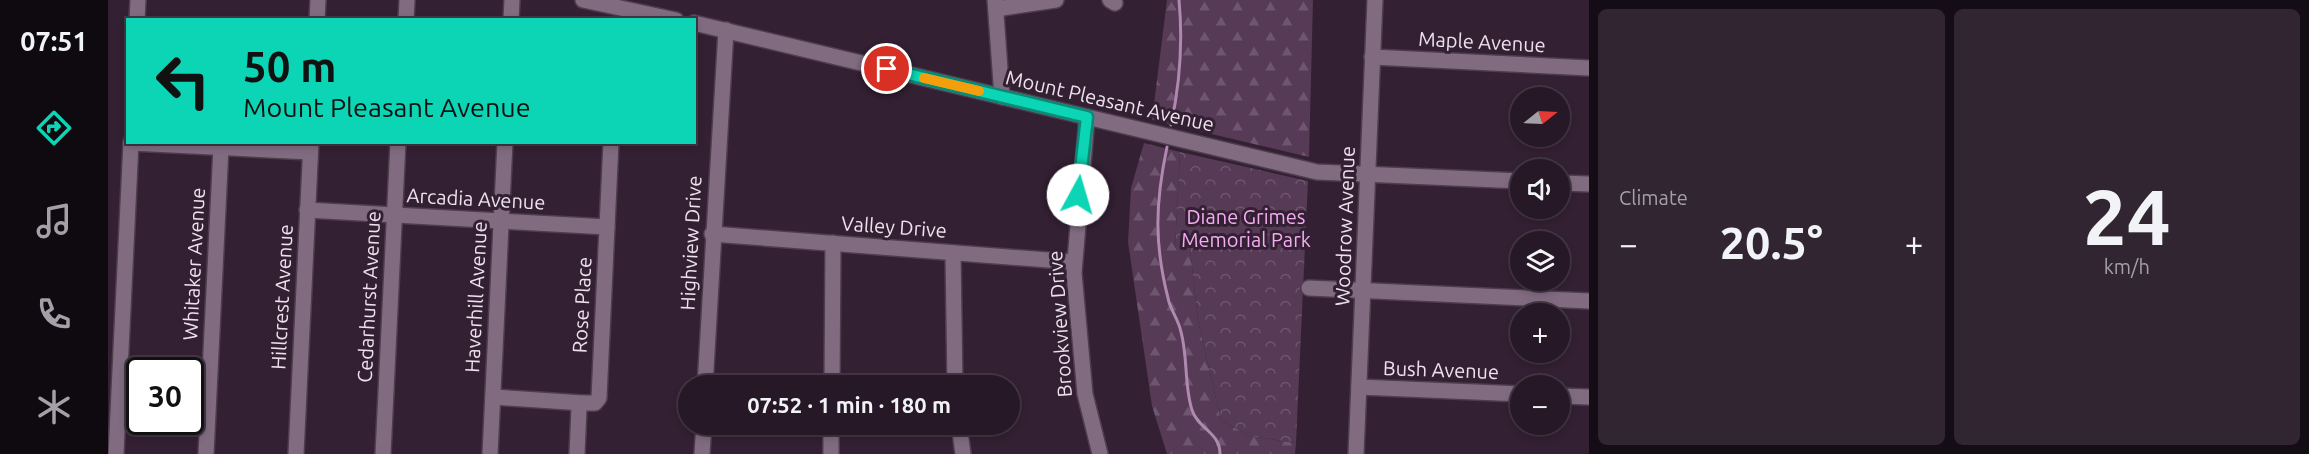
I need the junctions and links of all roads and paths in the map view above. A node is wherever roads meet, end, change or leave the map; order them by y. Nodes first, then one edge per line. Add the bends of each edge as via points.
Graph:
1 (138, 0) edge
2 (318, 0) edge
3 (407, 0) edge
4 (512, 0) edge
5 (583, 0) edge
6 (1056, 0) edge
7 (1375, 0) edge
8 (995, 4) edge
9 (613, 8) edge
10 (137, 18) edge
11 (317, 18) edge
12 (406, 18) edge
13 (511, 18) edge
14 (666, 18) edge
15 (696, 24) edge
16 (726, 30) junction
17 (1372, 57) junction
18 (1589, 68) edge
19 (1002, 97) junction
20 (1087, 117) junction
21 (131, 144) edge
22 (154, 144) edge
23 (398, 144) edge
24 (505, 144) edge
25 (611, 144) edge
26 (221, 147) junction
27 (310, 147) edge
28 (1368, 175) junction
29 (1510, 181) edge
30 (1570, 183) edge
31 (1589, 184) edge
32 (308, 210) junction
33 (394, 215) junction
34 (501, 221) junction
35 (607, 227) junction
36 (712, 234) junction
37 (833, 243) junction
38 (953, 253) junction
39 (1074, 262) junction
40 (1309, 288) dead end
41 (1364, 291) junction
42 (1589, 301) edge
43 (706, 375) edge
44 (831, 375) edge
45 (956, 375) edge
46 (114, 382) edge
47 (1359, 387) junction
48 (1510, 394) edge
49 (1570, 396) edge
50 (493, 397) junction
51 (1589, 397) edge
52 (583, 403) junction
53 (113, 422) edge
54 (703, 435) edge
55 (831, 435) edge
56 (960, 435) edge
57 (116, 454) edge
58 (206, 454) edge
59 (296, 454) edge
60 (383, 454) edge
61 (490, 454) edge
62 (576, 454) edge
63 (702, 454) edge
64 (831, 454) edge
65 (963, 454) edge
66 (1100, 454) edge
67 (1356, 454) edge

1 - 10 street
2 - 11 street
3 - 12 street
4 - 13 street
5 - 9 street
6 - 8 street
7 - 17 street, Woodrow Avenue
8 - 19 street
9 - 14 street
15 - 16 street, Mount Pleasant Avenue
16 - 19 street, Mount Pleasant Avenue
16 - 36 street, Highview Drive
17 - 18 street, Maple Avenue
17 - 28 street, Woodrow Avenue
19 - 20 street, Mount Pleasant Avenue
20 - 28 street, Mount Pleasant Avenue via 1298,168
20 - 39 street, Brookview Drive
21 - 46 street
22 - 26 street
23 - 33 street, Cedarhurst Avenue
24 - 34 street, Haverhill Avenue
25 - 35 street, Rose Place
26 - 27 street
26 - 58 street, Whitaker Avenue
27 - 32 street, Hillcrest Avenue
28 - 29 street, Mount Pleasant Avenue
28 - 41 street, Woodrow Avenue
30 - 31 street
32 - 33 street, Arcadia Avenue
32 - 59 street, Hillcrest Avenue
33 - 34 street, Arcadia Avenue
33 - 60 street, Cedarhurst Avenue
34 - 35 street, Arcadia Avenue
34 - 50 street, Haverhill Avenue
35 - 52 street, Rose Place via 599,398 596,403
36 - 37 street, Valley Drive
36 - 43 street, Highview Drive
37 - 38 street, Valley Drive
37 - 44 street
38 - 39 street, Valley Drive
38 - 45 street
39 - 66 street, Brookview Drive via 1085,394
40 - 41 street
41 - 42 street
41 - 47 street, Woodrow Avenue
46 - 53 street
47 - 48 street, Bush Avenue
47 - 67 street, Woodrow Avenue
49 - 51 street
50 - 52 street
50 - 61 street, Haverhill Avenue
52 - 62 street via 578,412
53 - 57 street
54 - 63 street
55 - 64 street
56 - 65 street

